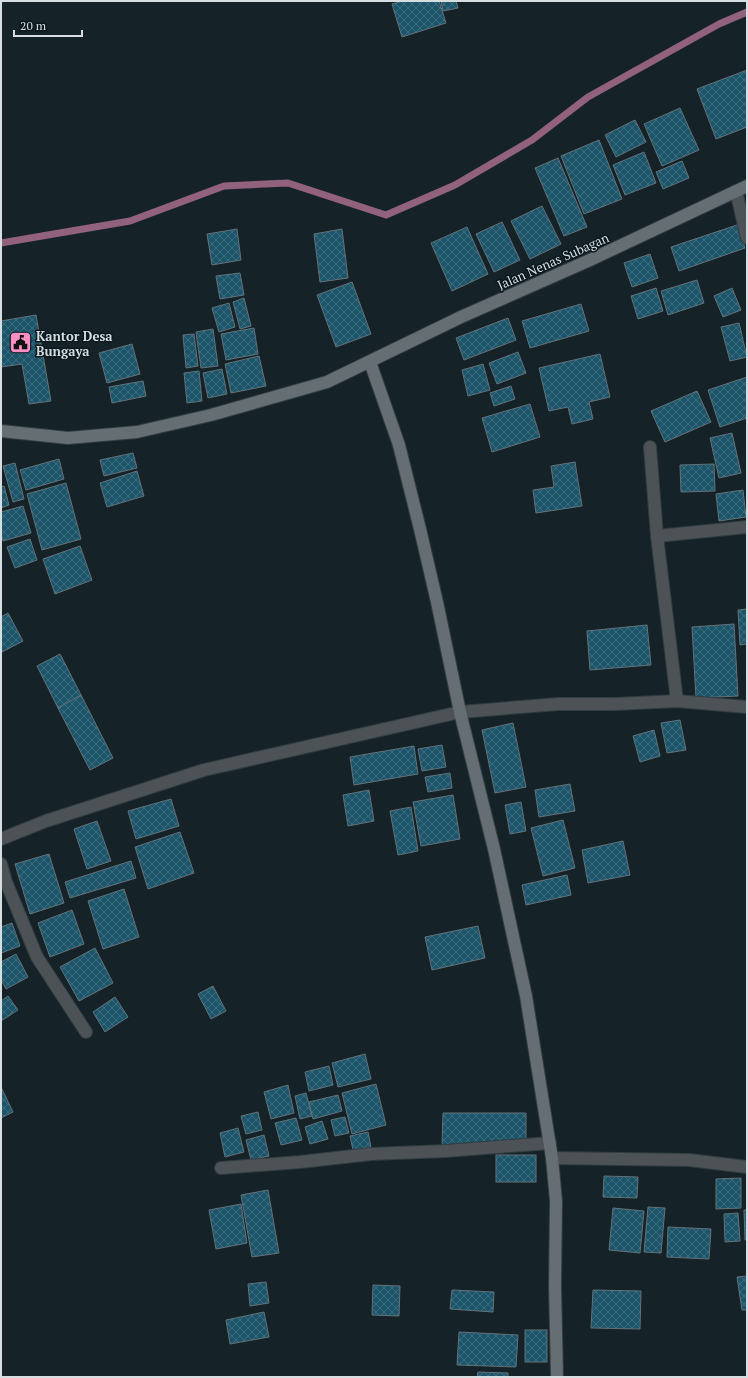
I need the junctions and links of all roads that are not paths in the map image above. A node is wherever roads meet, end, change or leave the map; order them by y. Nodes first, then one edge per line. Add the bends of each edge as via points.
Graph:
1 (747, 186) edge
2 (736, 191) junction
3 (747, 238) edge
4 (370, 362) junction
5 (1, 431) edge
6 (650, 447) dead end
7 (747, 527) edge
8 (657, 536) junction
9 (677, 701) junction
10 (747, 707) edge
11 (460, 712) junction
12 (1, 839) edge
13 (1, 864) edge
14 (86, 1032) dead end
15 (550, 1144) junction
16 (552, 1158) junction
17 (747, 1167) edge
18 (221, 1168) dead end
19 (557, 1377) edge

1 - 2 main road, Jalan Nenas Subagan
2 - 3 street
2 - 4 main road, Jalan Nenas Subagan via 461,317
4 - 5 main road, Jalan Nenas Subagan via 327,382 211,415 137,432 68,438
4 - 11 main road via 399,445 437,602
6 - 8 street
7 - 8 street
8 - 9 street
9 - 10 street
9 - 11 street via 558,704
11 - 12 street via 204,770 46,821
11 - 15 main road via 494,849 526,996
13 - 14 street via 37,957
15 - 16 main road
15 - 18 street via 446,1152 371,1154
16 - 17 street via 689,1160
16 - 19 main road via 556,1200

